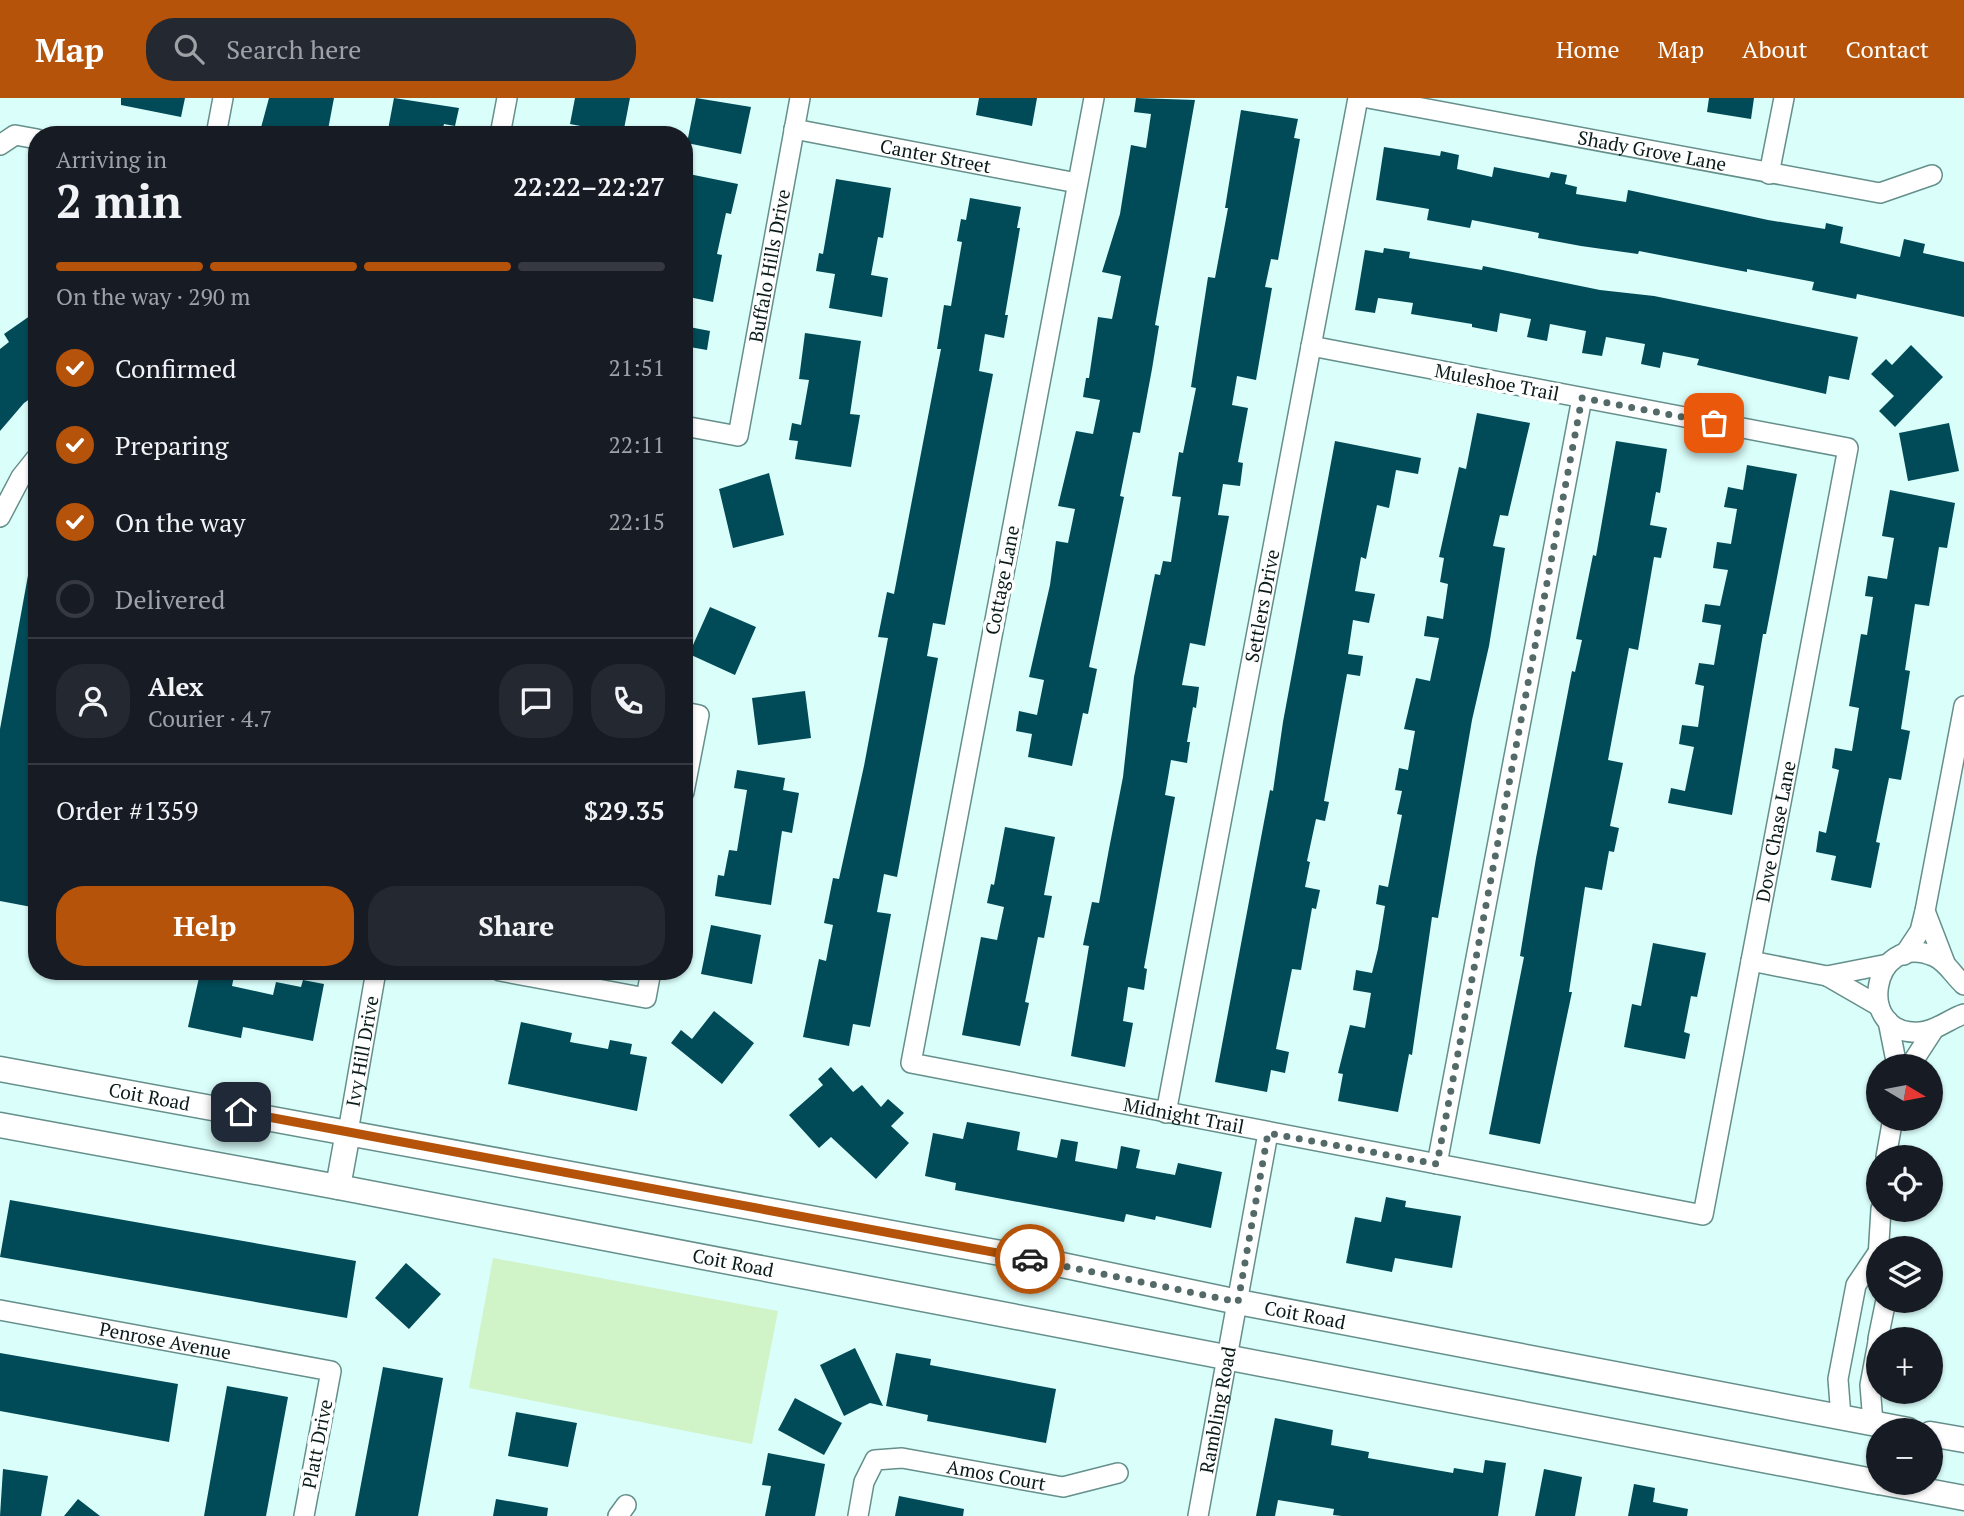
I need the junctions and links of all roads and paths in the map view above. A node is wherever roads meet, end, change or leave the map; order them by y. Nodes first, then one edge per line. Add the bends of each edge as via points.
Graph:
1 (223, 98) edge
2 (507, 98) edge
3 (800, 98) edge
4 (1094, 98) edge
5 (1358, 98) edge
6 (1368, 98) edge
7 (1784, 98) edge
8 (218, 126) edge
9 (502, 126) edge
10 (794, 129) junction
11 (28, 139) edge
12 (8, 140) edge
13 (1769, 174) junction
14 (1932, 175) dead end
15 (1077, 183) junction
16 (1311, 346) junction
17 (1582, 398) junction
18 (693, 428) edge
19 (1848, 448) joint
20 (28, 469) edge
21 (0, 517) edge
22 (1964, 706) edge
23 (1925, 911) junction
24 (1895, 959) junction
25 (1751, 961) junction
26 (1954, 973) edge
27 (1828, 976) junction
28 (374, 980) edge
29 (549, 980) edge
30 (649, 980) edge
31 (1884, 1014) junction
32 (1964, 1014) edge
33 (1937, 1027) junction
34 (1894, 1054) edge
35 (1918, 1054) edge
36 (911, 1063) joint
37 (0, 1069) edge
38 (1166, 1113) junction
39 (0, 1125) edge
40 (348, 1132) junction
41 (1268, 1133) junction
42 (1437, 1164) junction
43 (338, 1187) junction
44 (1703, 1215) joint
45 (1866, 1271) edge
46 (1238, 1302) junction
47 (0, 1310) edge
48 (1228, 1358) junction
49 (331, 1371) joint
50 (1841, 1418) junction
51 (1866, 1422) edge
52 (1943, 1436) edge
53 (1964, 1440) edge
54 (1118, 1473) dead end
55 (1866, 1480) edge
56 (1943, 1494) edge
57 (1964, 1498) edge
58 (304, 1516) edge
59 (858, 1516) edge
60 (1198, 1516) edge

1 - 8 street
2 - 9 street
3 - 10 street, Buffalo Hills Drive
4 - 15 street, Cottage Lane
5 - 16 street, Settlers Drive
6 - 13 street, Shady Grove Lane
7 - 13 street
10 - 15 street, Canter Street
10 - 18 street, Buffalo Hills Drive via 738,436
11 - 12 street
13 - 14 street, Shady Grove Lane via 1880,193
15 - 36 street, Cottage Lane
16 - 17 street, Muleshoe Trail
16 - 38 street, Settlers Drive
17 - 19 street, Muleshoe Trail
17 - 42 street
19 - 25 street, Dove Chase Lane
20 - 21 street
22 - 23 street
23 - 24 street via 1920,931
23 - 26 street
24 - 26 street via 1924,953
24 - 27 street
24 - 31 street via 1878,982
25 - 27 street
25 - 44 street, Dove Chase Lane
26 - 33 street via 1956,1002
27 - 31 street
28 - 40 street, Ivy Hill Drive
29 - 30 street via 646,998
31 - 33 street via 1906,1031
31 - 34 street
32 - 33 street
33 - 35 street
36 - 38 street, Midnight Trail
37 - 40 main road, Coit Road
38 - 41 street, Midnight Trail
39 - 43 main road, Coit Road
40 - 43 main road
40 - 46 main road, Coit Road via 1038,1260
41 - 42 street, Midnight Trail
41 - 46 street, Rambling Road
42 - 44 street, Midnight Trail
43 - 48 main road, Coit Road
45 - 50 street via 1856,1285 1838,1379
46 - 48 street, Rambling Road
46 - 50 main road, Coit Road
47 - 49 street, Penrose Avenue
48 - 55 main road, Coit Road
48 - 60 street, Rambling Road
49 - 58 street, Platt Drive
50 - 51 main road, Coit Road
52 - 53 main road
54 - 59 street, Amos Court via 1063,1487 902,1458 875,1460 864,1482
56 - 57 main road, Coit Road

